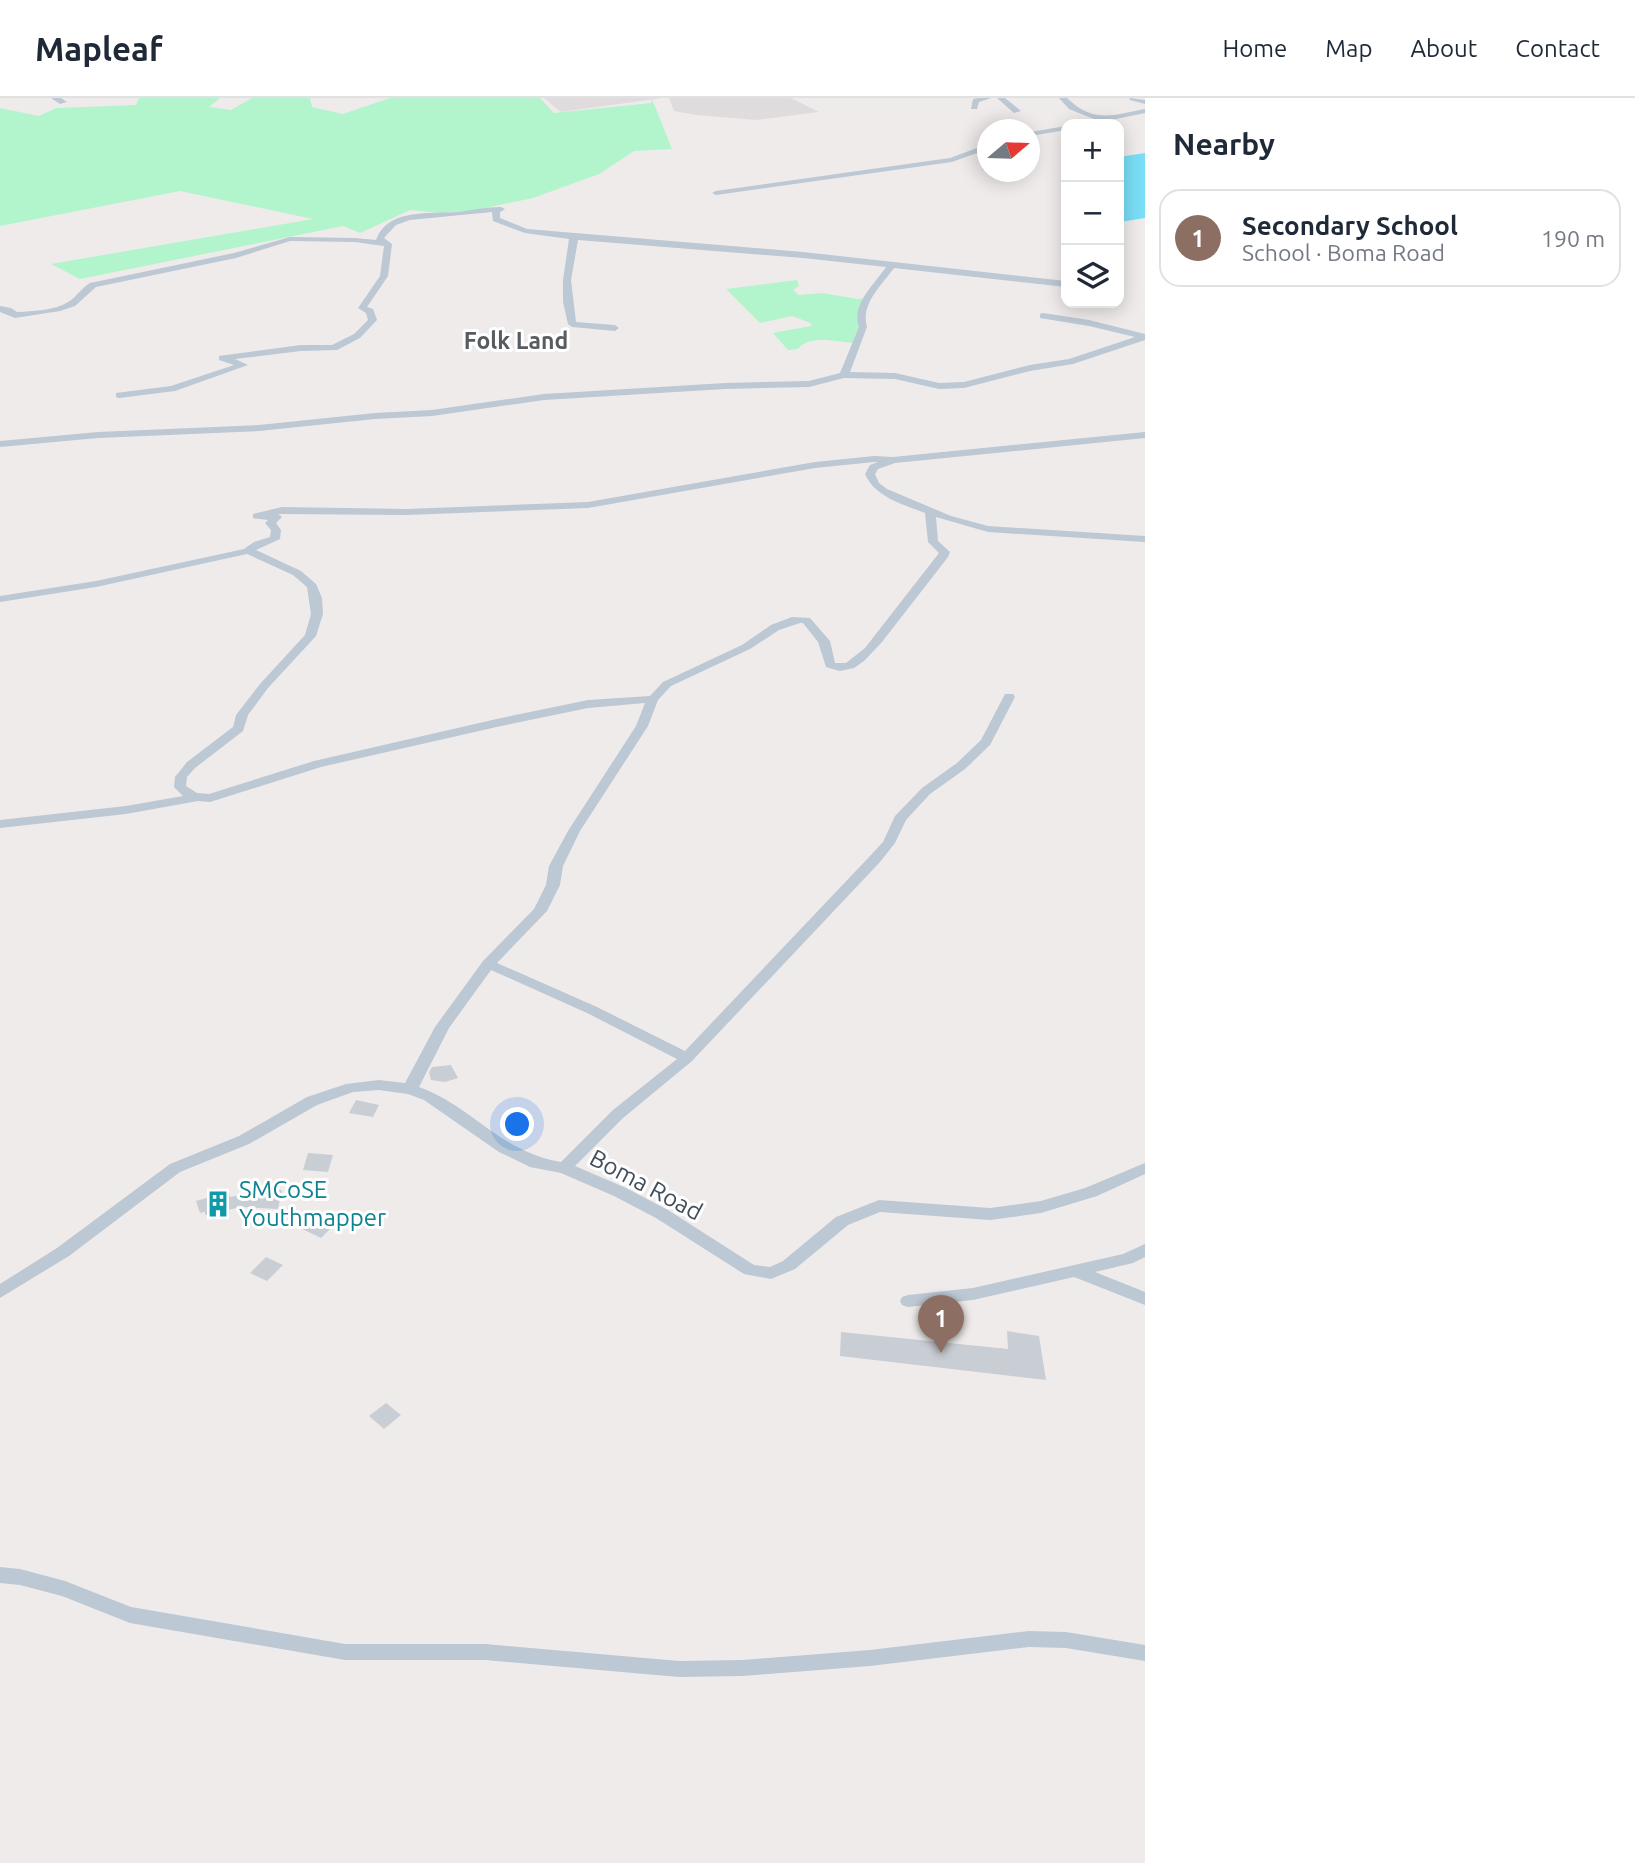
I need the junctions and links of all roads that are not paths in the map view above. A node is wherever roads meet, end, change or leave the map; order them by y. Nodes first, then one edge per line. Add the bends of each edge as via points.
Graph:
1 (55, 98) edge
2 (987, 98) edge
3 (1001, 98) edge
4 (1063, 98) edge
5 (1133, 98) edge
6 (63, 102) dead end
7 (1145, 102) edge
8 (974, 107) dead end
9 (1017, 110) dead end
10 (1145, 111) edge
11 (1099, 119) edge
12 (1106, 119) edge
13 (1061, 129) edge
14 (1040, 132) edge
15 (977, 150) edge
16 (716, 193) dead end
17 (574, 237) junction
18 (388, 244) junction
19 (891, 265) junction
20 (1061, 283) edge
21 (0, 309) edge
22 (1043, 316) dead end
23 (615, 328) dead end
24 (1144, 337) edge
25 (844, 375) junction
26 (119, 395) dead end
27 (1145, 435) edge
28 (0, 444) edge
29 (893, 460) junction
30 (930, 512) junction
31 (1145, 539) edge
32 (248, 551) junction
33 (0, 599) edge
34 (1009, 697) dead end
35 (653, 699) junction
36 (197, 798) junction
37 (0, 824) edge
38 (488, 964) junction
39 (687, 1058) junction
40 (410, 1089) junction
41 (564, 1168) junction
42 (1145, 1168) edge
43 (1145, 1251) edge
44 (1075, 1271) junction
45 (0, 1292) edge
46 (1145, 1299) edge
47 (908, 1301) dead end
48 (0, 1575) edge
49 (1145, 1653) edge

1 - 6 street
2 - 8 street via 976,101
3 - 9 street
4 - 11 street
5 - 7 street
10 - 12 street
13 - 14 street
15 - 16 street via 952,160
17 - 18 street via 514,228 496,219 499,209 416,214 386,228 379,239
17 - 19 street
17 - 23 street via 565,295 572,324
18 - 21 street via 290,239 93,285 62,307 15,315
18 - 26 street via 384,276 362,308 370,311 373,320 346,342 334,348 222,358 243,365 172,390
19 - 20 street
19 - 25 street via 861,307 863,327
22 - 24 street
24 - 25 street via 1070,362 964,385
25 - 28 street via 809,384 553,396 432,413 260,428
27 - 29 street
29 - 30 street via 874,467 870,474 876,485
29 - 32 street via 815,465 588,505 407,512 282,510 257,516 278,517 270,523 276,530 275,539
30 - 31 street via 988,529
30 - 35 street via 933,542 943,548 943,557 872,649 847,667 830,665 824,641 806,620 796,619 667,684
32 - 33 street via 96,584
32 - 36 street via 297,573 312,586 317,614 310,636 264,686 242,715 239,728 181,777 180,787
34 - 39 street via 986,742 926,791 900,819 875,859
35 - 36 street via 588,704 502,722 318,764 228,793
35 - 38 street via 642,726 574,831 540,911
36 - 37 street
38 - 39 street
38 - 40 street via 442,1027
39 - 41 street via 618,1114
40 - 41 street, Boma Road via 429,1096 504,1148 535,1163
40 - 45 street, Boma Road via 379,1085 332,1092 244,1140 175,1168 63,1252
41 - 42 street, Boma Road via 662,1214 750,1270 771,1273 789,1265 842,1221 879,1206 990,1214 1041,1207 1091,1192
43 - 44 street
44 - 46 street
44 - 47 street via 973,1294
48 - 49 street via 65,1589 130,1615 345,1652 485,1652 679,1669 870,1658 1029,1639

